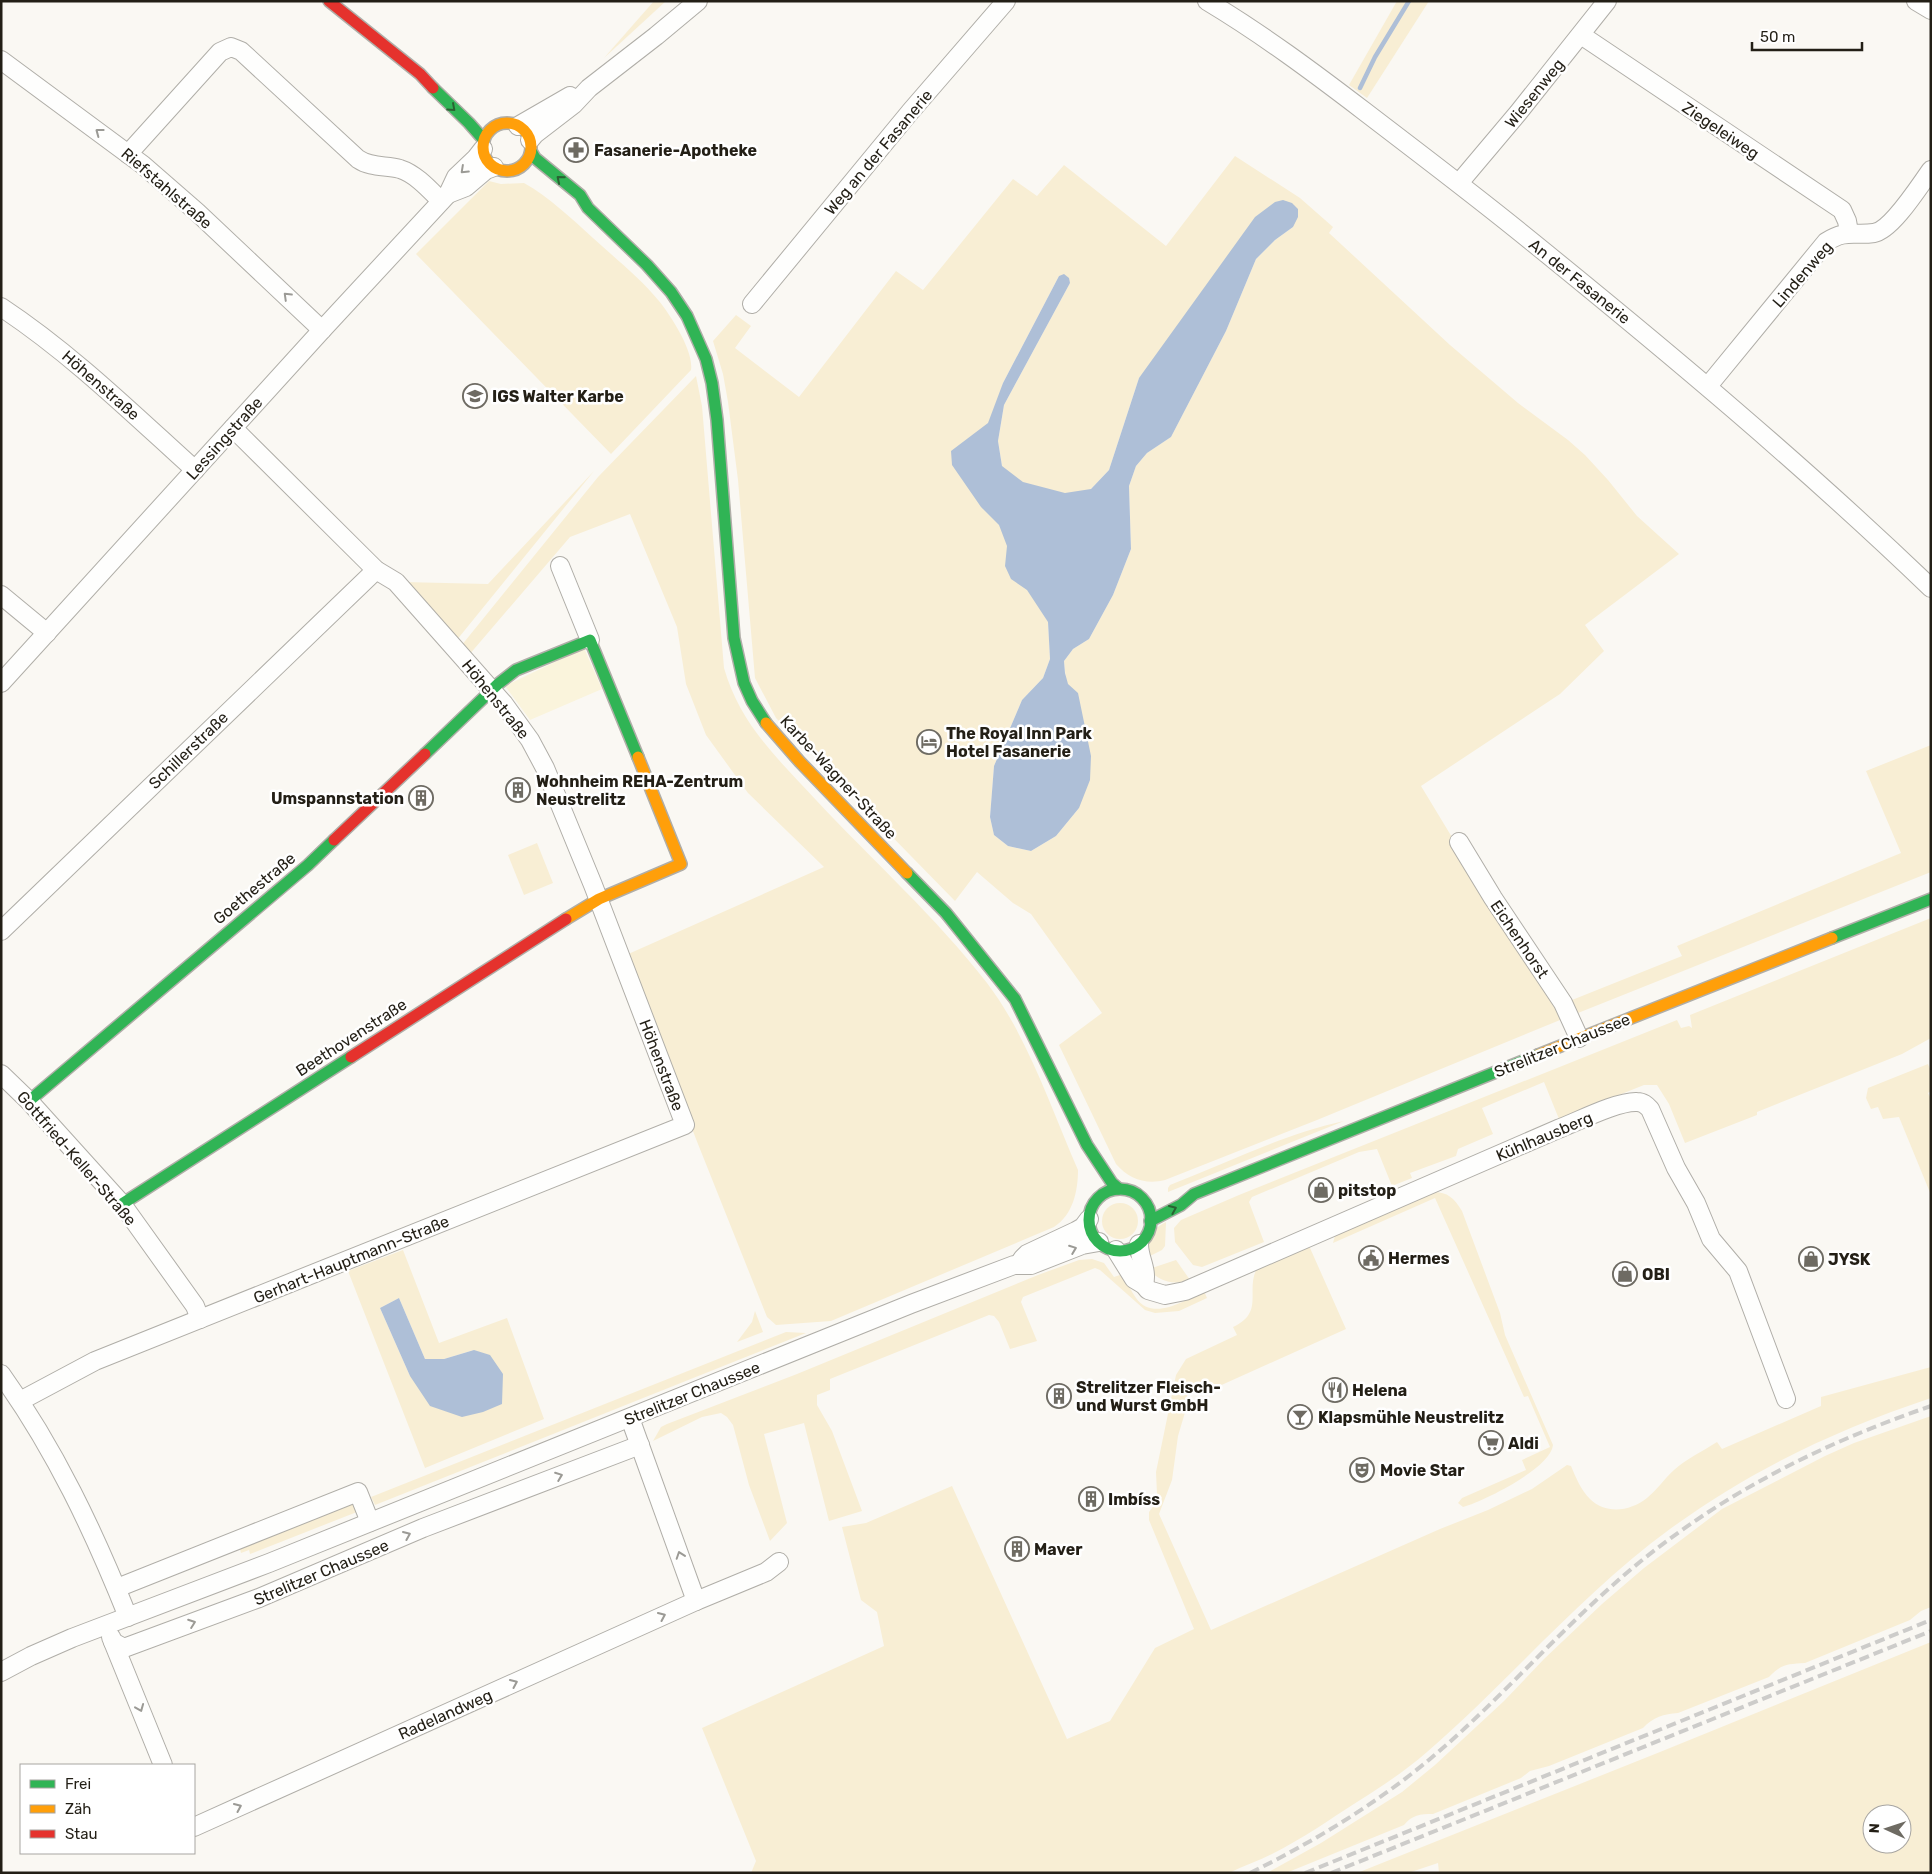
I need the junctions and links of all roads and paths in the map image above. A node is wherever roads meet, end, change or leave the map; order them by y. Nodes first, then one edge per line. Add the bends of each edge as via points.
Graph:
1 (329, 1) edge
2 (698, 1) edge
3 (1006, 1) edge
4 (1207, 1) edge
5 (1607, 1) edge
6 (1916, 1) edge
7 (1931, 10) edge
8 (1581, 35) junction
9 (1, 60) edge
10 (420, 74) junction
11 (589, 88) junction
12 (458, 96) dead end
13 (518, 126) junction
14 (484, 144) junction
15 (531, 146) junction
16 (128, 154) junction
17 (494, 167) junction
18 (518, 168) junction
19 (1931, 170) edge
20 (532, 173) dead end
21 (1459, 183) junction
22 (560, 194) dead end
23 (445, 197) junction
24 (588, 208) junction
25 (1849, 232) junction
26 (752, 304) dead end
27 (1, 307) edge
28 (322, 330) junction
29 (1708, 386) junction
30 (233, 428) junction
31 (196, 470) junction
32 (560, 566) dead end
33 (376, 570) junction
34 (1931, 588) edge
35 (1, 595) edge
36 (47, 633) junction
37 (590, 640) junction
38 (1, 684) edge
39 (491, 690) junction
40 (1459, 842) dead end
41 (599, 899) junction
42 (1931, 900) edge
43 (1, 930) edge
44 (1578, 1038) junction
45 (1, 1074) edge
46 (29, 1101) junction
47 (684, 1125) joint
48 (1087, 1145) junction
49 (1119, 1189) junction
50 (1177, 1193) dead end
51 (1194, 1194) junction
52 (1097, 1199) junction
53 (1157, 1199) dead end
54 (1144, 1200) junction
55 (122, 1204) junction
56 (1089, 1219) junction
57 (1150, 1221) junction
58 (1098, 1242) junction
59 (1139, 1244) junction
60 (1116, 1250) junction
61 (1014, 1265) junction
62 (1144, 1285) junction
63 (200, 1319) junction
64 (1, 1374) edge
65 (1786, 1399) dead end
66 (20, 1401) junction
67 (635, 1432) junction
68 (370, 1522) junction
69 (779, 1562) dead end
70 (117, 1588) junction
71 (696, 1601) junction
72 (128, 1617) junction
73 (106, 1625) junction
74 (113, 1642) junction
75 (1, 1672) edge
76 (164, 1764) edge
77 (195, 1827) edge

1 - 10 street
2 - 11 street
3 - 26 street, Weg an der Fasanerie
4 - 21 street, An der Fasanerie via 1293,57
5 - 8 street, Wiesenweg
6 - 7 street
8 - 21 street, Wiesenweg
8 - 25 street, Ziegeleiweg via 1842,210
16 -> 9 street, Riefstahlstraße
10 - 12 street via 438,81
10 -> 14 street via 431,89 478,131
11 - 13 street
11 - 15 street via 535,134
13 - 14 street via 493,122
13 - 15 street via 524,130
14 - 17 street via 487,160
14 -> 23 street, Lessingstraße via 476,158 456,177
15 - 18 street via 526,162
24 -> 15 street, Karbe-Wagner-Straße via 580,195 535,158
16 - 23 street via 220,52 231,47 241,51 358,159 369,165 406,171
28 -> 16 street, Riefstahlstraße via 197,212
17 - 18 street via 503,171
17 - 23 street, Lessingstraße
18 - 20 street
19 - 25 street, Lindenweg via 1899,214 1880,231
21 - 29 street, An der Fasanerie
22 - 24 street, Karbe-Wagner-Straße via 574,204
23 - 28 street, Lessingstraße
24 - 48 street, Karbe-Wagner-Straße via 671,292 687,316 706,359 717,420 734,638 744,683 752,701 800,762 946,913 1010,994 1027,1020
25 - 29 street, Lindenweg via 1826,242
27 - 31 street, Höhenstraße via 62,352
28 - 30 street, Lessingstraße
29 - 34 street, An der Fasanerie
30 - 31 street, Lessingstraße
30 - 33 street, Höhenstraße
31 - 36 street, Lessingstraße
32 - 37 street
33 - 39 street, Höhenstraße via 396,582
33 - 43 street, Schillerstraße
35 - 36 street
36 - 38 street, Lessingstraße
37 - 39 street, Goethestraße via 516,670
37 - 41 street, Beethovenstraße via 681,864
39 - 41 street, Höhenstraße via 530,740 545,768
39 - 46 street, Goethestraße via 308,865
40 - 44 street, Eichenhorst via 1562,1003
41 - 47 street, Höhenstraße
41 - 55 street, Beethovenstraße
42 - 44 street, Strelitzer Chaussee
44 - 51 street, Strelitzer Chaussee
45 - 46 street, Gottfried-Keller-Straße
46 - 55 street, Gottfried-Keller-Straße
47 - 63 street, Gerhart-Hauptmann-Straße
48 - 49 street, Karbe-Wagner-Straße
48 - 52 street, Karbe-Wagner-Straße
49 - 52 street
49 - 54 street
50 - 51 street, Strelitzer Chaussee
57 -> 51 street, Strelitzer Chaussee via 1181,1205
52 - 56 street
53 - 54 street
54 - 57 street
55 - 63 street, Gottfried-Keller-Straße via 195,1306
56 - 58 street via 1091,1231
56 - 61 street, Strelitzer Chaussee via 1083,1227 1028,1254
57 - 59 street via 1147,1234
58 - 60 street
61 -> 58 street, Strelitzer Chaussee via 1031,1264
59 - 60 street
59 - 62 street via 1146,1274
60 - 62 street, Kühlhausberg via 1134,1279
61 - 67 street, Strelitzer Chaussee via 911,1304
62 - 65 street, Kühlhausberg via 1148,1290 1165,1295 1185,1291 1558,1129 1619,1105 1638,1102 1650,1109 1711,1240 1738,1271
63 - 66 street, Gerhart-Hauptmann-Straße via 96,1361
64 - 66 street
66 - 70 street via 64,1474
67 - 68 street, Strelitzer Chaussee
71 -> 67 street
74 -> 67 street, Strelitzer Chaussee via 124,1648 259,1598
68 - 70 street, Strelitzer Chaussee via 358,1492
68 - 72 street, Strelitzer Chaussee
69 - 71 street, Radelandweg via 766,1572
70 - 72 street
77 -> 71 street, Radelandweg
72 - 73 street, Strelitzer Chaussee
73 - 74 street
73 - 75 street, Strelitzer Chaussee
74 -> 76 street

